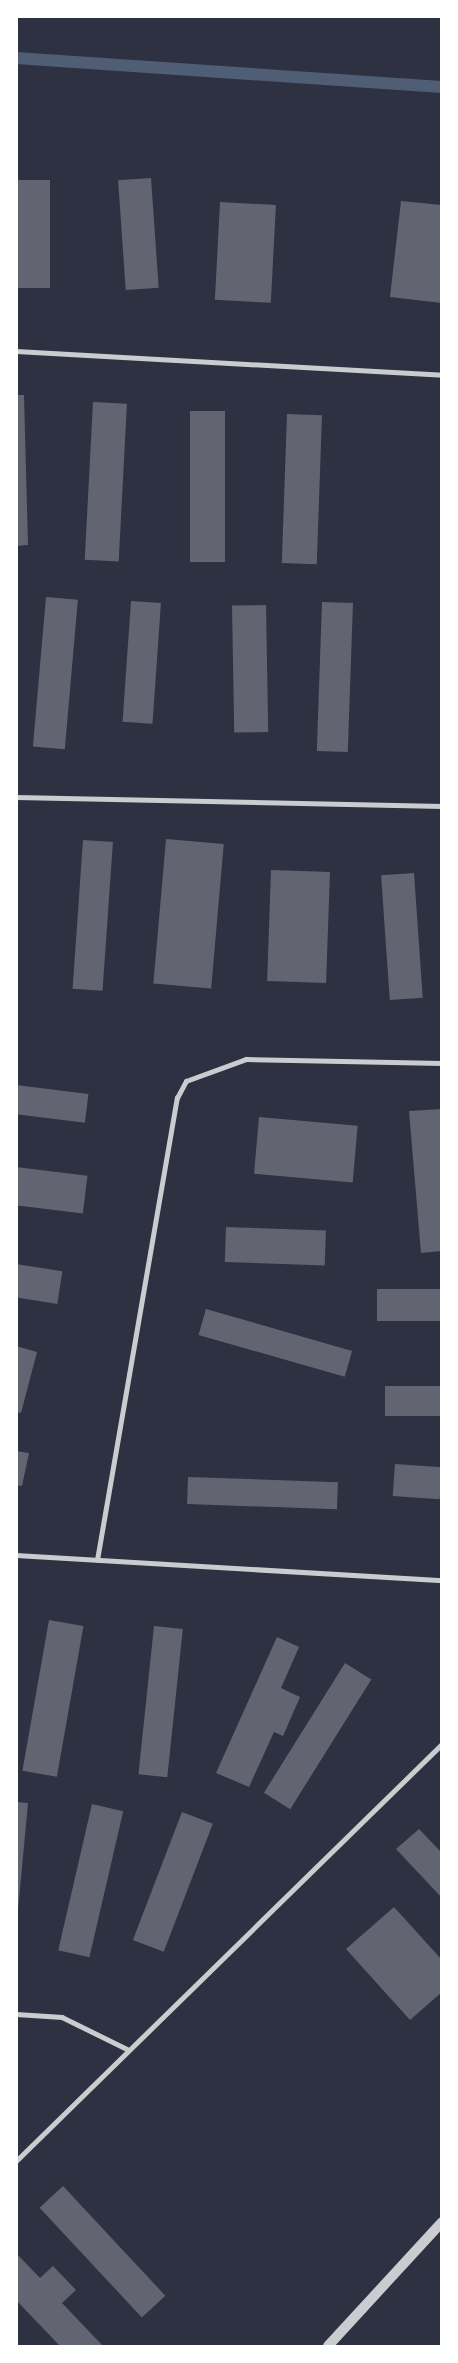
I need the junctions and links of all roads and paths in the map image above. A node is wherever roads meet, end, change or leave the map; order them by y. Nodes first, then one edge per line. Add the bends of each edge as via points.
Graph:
1 (16, 351) edge
2 (441, 375) edge
3 (16, 797) edge
4 (441, 806) edge
5 (441, 1063) edge
6 (16, 1555) edge
7 (97, 1560) junction
8 (441, 1580) edge
9 (441, 1744) edge
10 (16, 2014) edge
11 (127, 2049) junction
12 (16, 2161) edge
13 (441, 2222) edge
14 (328, 2346) edge

1 - 2 lane
3 - 4 lane
5 - 7 lane via 246,1059 186,1081 177,1098
6 - 7 lane
7 - 8 lane
9 - 11 lane
10 - 11 lane via 62,2017
11 - 12 lane
13 - 14 street

